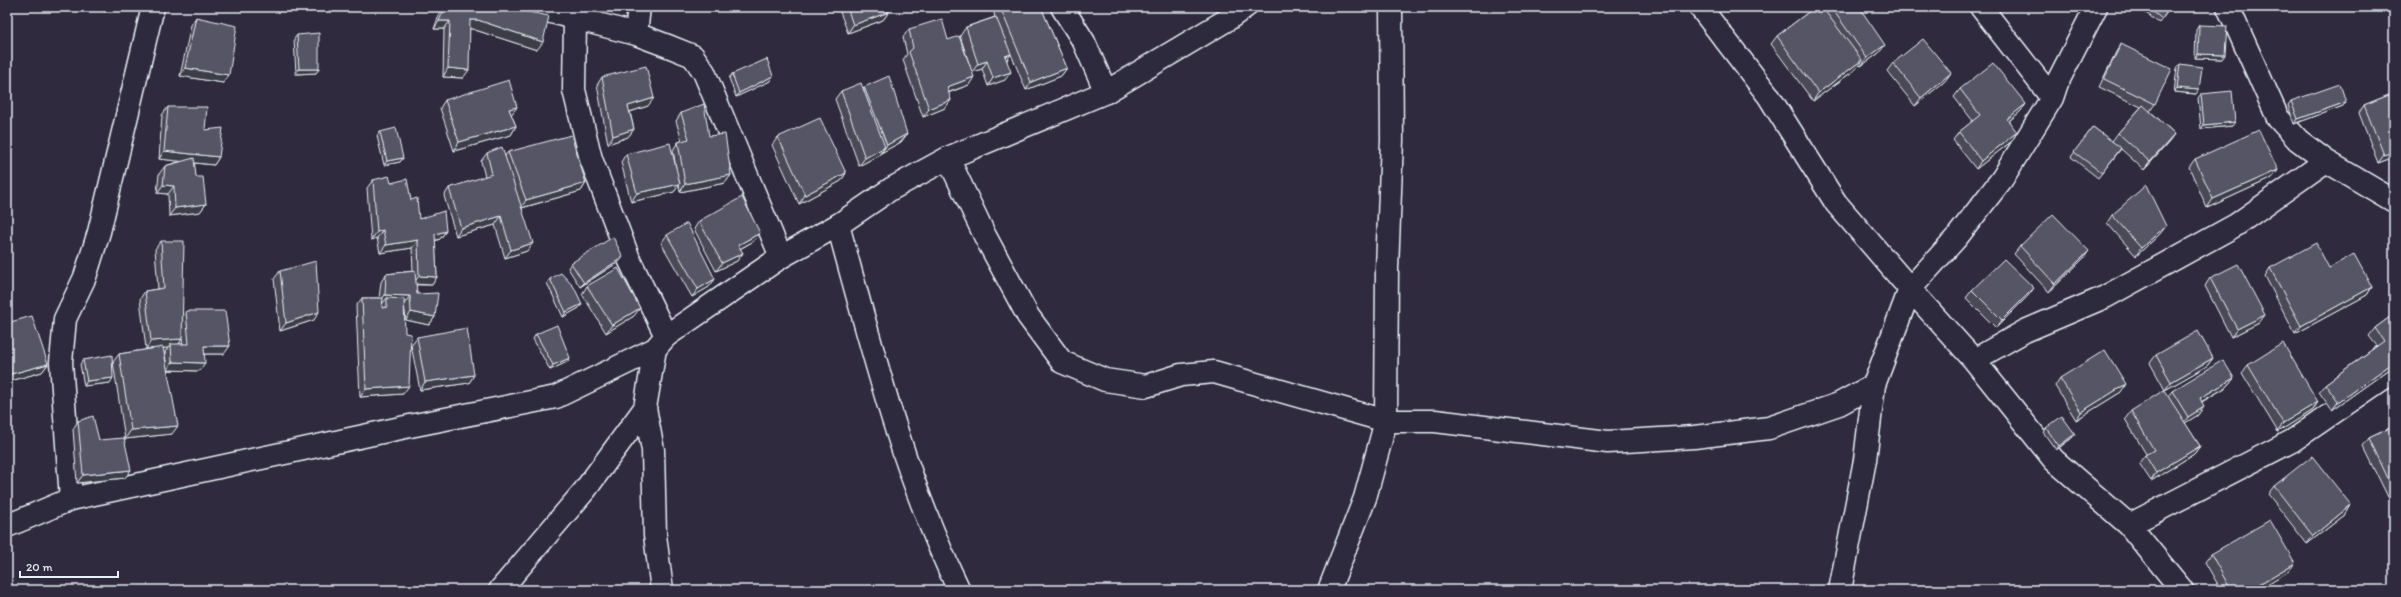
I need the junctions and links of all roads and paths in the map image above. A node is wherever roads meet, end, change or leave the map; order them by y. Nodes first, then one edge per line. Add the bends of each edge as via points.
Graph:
1 (153, 7) edge
2 (532, 7) edge
3 (640, 7) edge
4 (1062, 7) edge
5 (1391, 7) edge
6 (1700, 7) edge
7 (1981, 7) edge
8 (2096, 7) edge
9 (2228, 7) edge
10 (1234, 11) edge
11 (574, 20) junction
12 (636, 34) junction
13 (1106, 92) junction
14 (2052, 98) junction
15 (948, 158) junction
16 (2326, 161) junction
17 (2394, 201) edge
18 (838, 225) junction
19 (781, 257) junction
20 (1910, 289) junction
21 (660, 343) junction
22 (1974, 360) junction
23 (2394, 371) edge
24 (1874, 385) junction
25 (645, 408) junction
26 (1386, 421) junction
27 (71, 499) junction
28 (2129, 525) junction
29 (7, 526) edge
30 (500, 590) edge
31 (662, 590) edge
32 (959, 590) edge
33 (1329, 590) edge
34 (1840, 590) edge
35 (2182, 590) edge

1 - 27 street via 99,232 85,277 65,319 61,362
2 - 11 street
3 - 12 street
4 - 13 street via 1084,42
5 - 26 street via 1392,140 1387,268
6 - 20 street via 1768,95 1836,202
7 - 14 street
8 - 14 street via 2056,82
9 - 16 street via 2278,118 2298,140
10 - 13 street
11 - 12 street
11 - 21 street via 574,90 591,159
12 - 19 street via 693,56 704,72
13 - 15 street
14 - 20 street via 2002,179 1957,237
15 - 18 street via 891,189
15 - 26 street via 985,236 1028,316 1062,362 1105,380 1146,386 1181,375 1214,372
16 - 17 street
16 - 22 street via 2236,225 2105,298 2025,331
18 - 19 street
18 - 32 street via 885,394 935,540
19 - 21 street
20 - 22 street
20 - 24 street
21 - 25 street
21 - 27 street via 556,397
22 - 28 street via 2054,460
23 - 28 street via 2292,441
24 - 26 street via 1838,404 1769,428 1694,437 1608,442 1435,421
24 - 34 street via 1865,460
25 - 30 street via 586,490
25 - 31 street via 653,450 655,535
26 - 33 street via 1365,498
27 - 29 street
28 - 35 street

